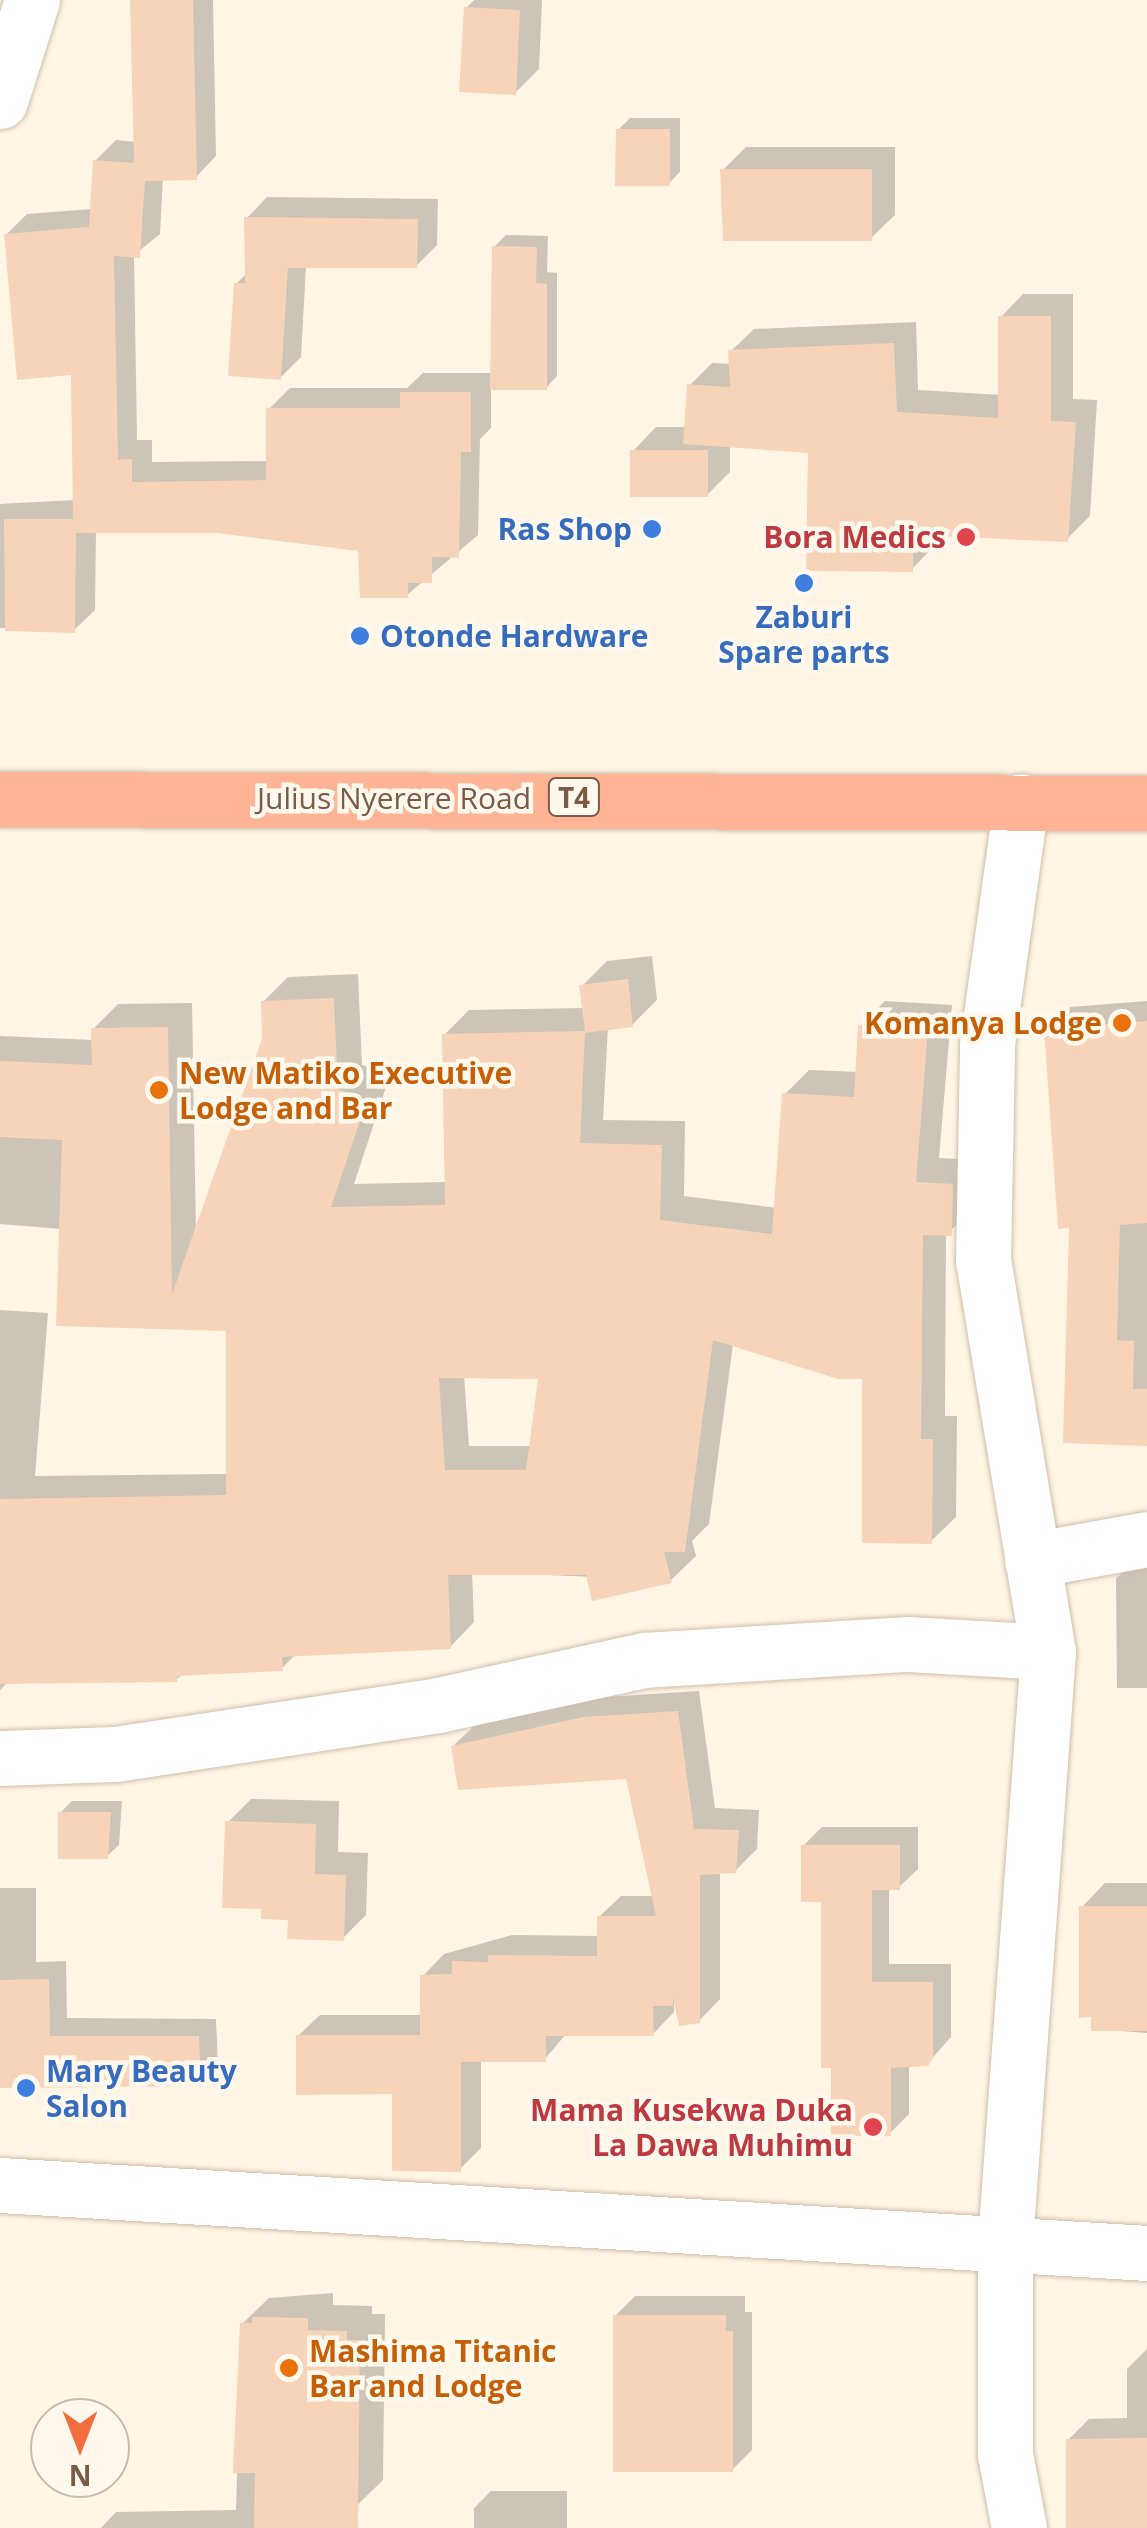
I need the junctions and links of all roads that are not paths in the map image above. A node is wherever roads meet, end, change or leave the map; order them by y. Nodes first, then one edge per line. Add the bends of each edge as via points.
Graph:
1 (32, 0) edge
2 (3, 82) edge
3 (0, 799) edge
4 (1020, 801) junction
5 (1147, 803) edge
6 (1147, 1539) edge
7 (1032, 1560) junction
8 (1048, 1652) junction
9 (0, 1758) edge
10 (0, 2185) edge
11 (1005, 2242) junction
12 (1147, 2252) edge
13 (1019, 2528) edge

1 - 2 street
3 - 4 highway, Julius Nyerere Road / T4
4 - 5 highway, Julius Nyerere Road / T4
4 - 7 street via 987,1044 983,1261
6 - 7 street
7 - 8 street
8 - 9 street via 908,1644 644,1660 438,1705 115,1754
8 - 11 street
10 - 11 street
11 - 12 street
11 - 13 street via 1005,2454

